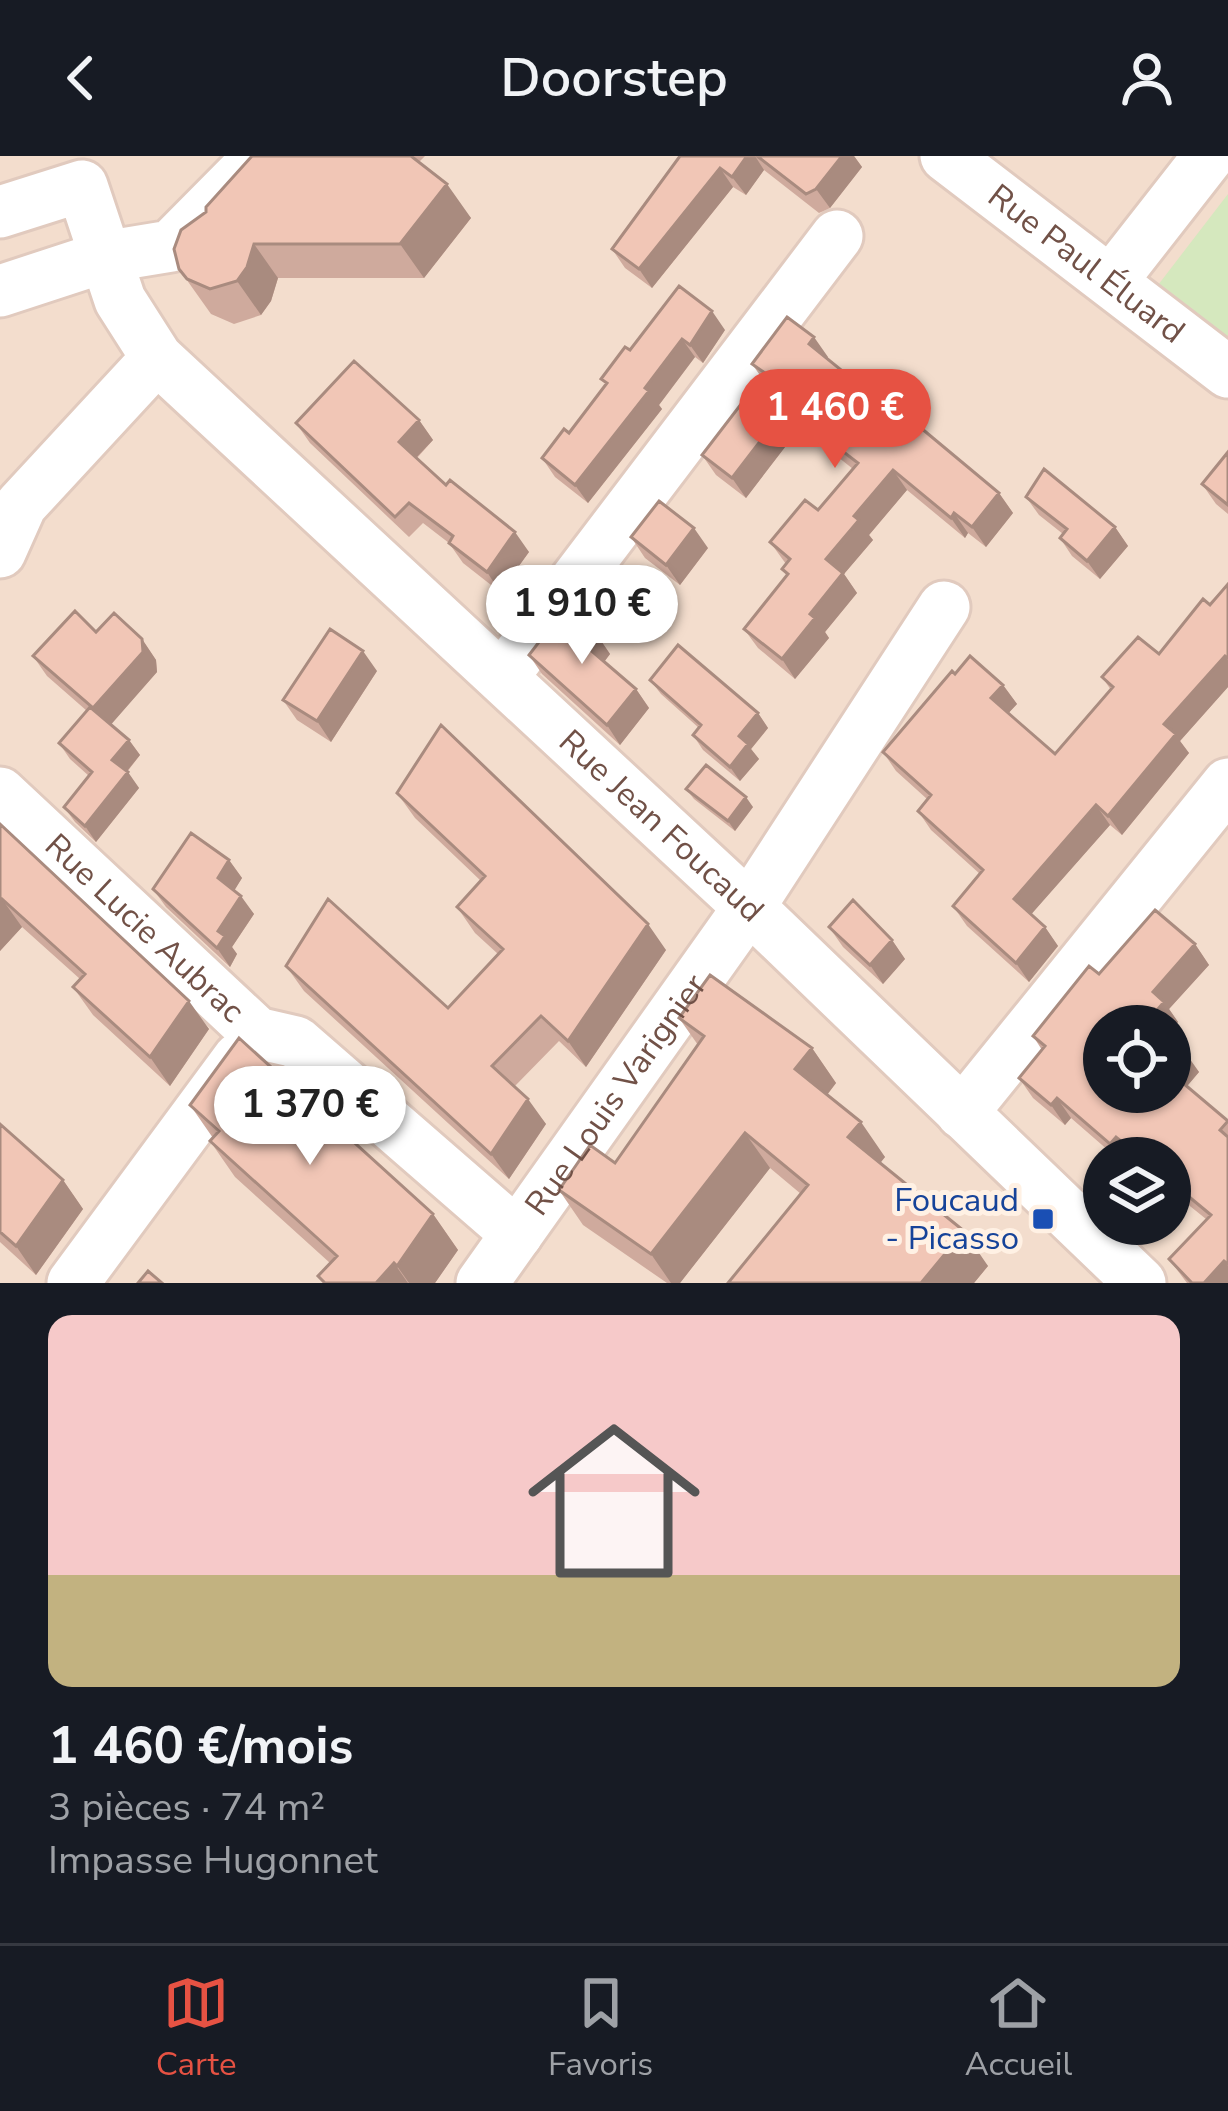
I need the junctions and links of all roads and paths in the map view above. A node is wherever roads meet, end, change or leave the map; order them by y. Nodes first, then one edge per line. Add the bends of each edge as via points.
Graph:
1 (260, 156) edge
2 (946, 156) edge
3 (1209, 156) edge
4 (0, 212) edge
5 (836, 236) dead end
6 (104, 257) junction
7 (1112, 280) junction
8 (0, 290) edge
9 (157, 358) junction
10 (1228, 372) edge
11 (0, 552) edge
12 (944, 607) dead end
13 (503, 676) junction
14 (1228, 784) edge
15 (0, 793) edge
16 (749, 907) junction
17 (256, 1033) junction
18 (962, 1113) junction
19 (517, 1234) junction
20 (73, 1283) edge
21 (482, 1283) edge
22 (1140, 1283) edge

1 - 6 street via 171,246
2 - 7 street, Rue Paul Éluard
3 - 7 street
4 - 6 street, Rue Jean Foucaud via 82,186
5 - 13 street
6 - 8 street
6 - 9 street, Rue Jean Foucaud via 119,300
7 - 10 street, Rue Paul Éluard
9 - 11 street via 21,505
9 - 13 street, Rue Jean Foucaud
12 - 16 street, Rue Louis Varignier
13 - 16 street, Rue Jean Foucaud
14 - 18 street
15 - 17 street, Rue Lucie Aubrac
16 - 18 street, Rue Jean Foucaud
16 - 19 street, Rue Louis Varignier
17 - 19 street, Rue Lucie Aubrac via 296,1042
17 - 20 street
18 - 22 street, Rue Jean Foucaud
19 - 21 street, Rue Louis Varignier

